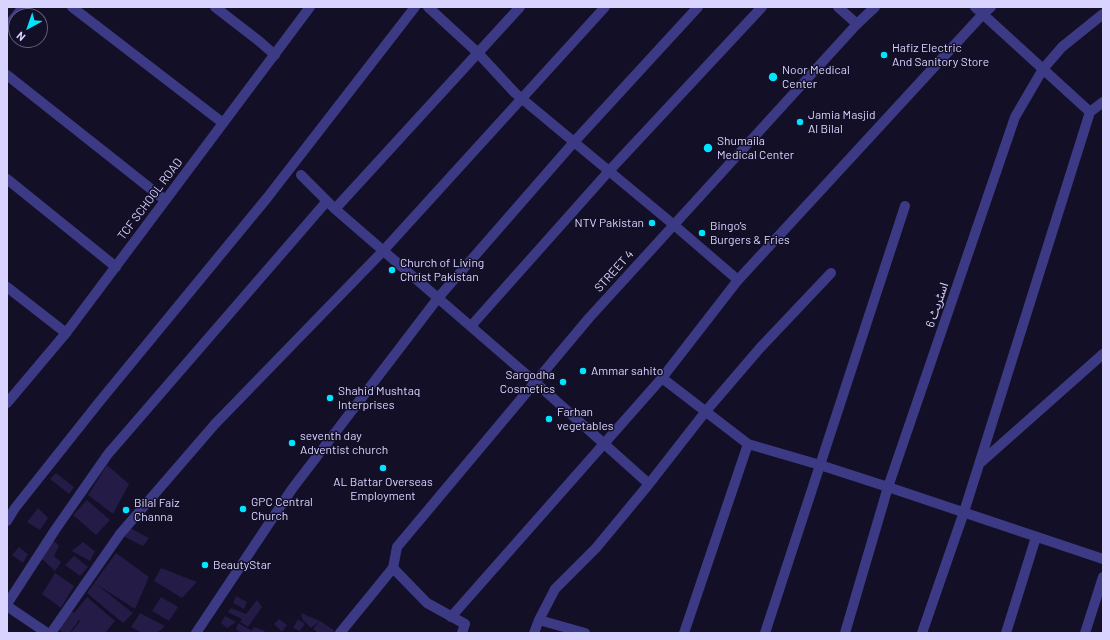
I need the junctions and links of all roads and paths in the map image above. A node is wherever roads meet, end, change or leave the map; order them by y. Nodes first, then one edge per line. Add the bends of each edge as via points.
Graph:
1 (23, 7) edge
2 (72, 7) edge
3 (215, 7) edge
4 (310, 7) edge
5 (416, 7) edge
6 (428, 7) edge
7 (520, 7) edge
8 (605, 7) edge
9 (698, 7) edge
10 (762, 7) edge
11 (838, 7) edge
12 (875, 7) edge
13 (991, 7) edge
14 (979, 11) edge
15 (1103, 14) edge
16 (857, 24) junction
17 (7, 27) edge
18 (478, 53) junction
19 (275, 55) junction
20 (1043, 69) junction
21 (7, 75) edge
22 (521, 98) junction
23 (1103, 102) edge
24 (1090, 112) junction
25 (223, 124) junction
26 (574, 142) junction
27 (609, 171) junction
28 (301, 175) dead end
29 (7, 180) edge
30 (166, 200) junction
31 (327, 201) junction
32 (906, 206) dead end
33 (335, 209) junction
34 (674, 225) junction
35 (383, 251) junction
36 (116, 266) junction
37 (831, 273) dead end
38 (738, 280) junction
39 (7, 287) edge
40 (438, 298) junction
41 (471, 326) junction
42 (66, 333) junction
43 (1103, 354) edge
44 (662, 378) junction
45 (535, 382) junction
46 (7, 403) edge
47 (706, 411) junction
48 (604, 444) junction
49 (748, 444) junction
50 (979, 464) junction
51 (820, 465) junction
52 (649, 484) junction
53 (888, 487) junction
54 (964, 512) junction
55 (7, 521) edge
56 (1036, 537) junction
57 (1103, 559) edge
58 (393, 568) junction
59 (1103, 577) edge
60 (7, 605) edge
61 (451, 617) junction
62 (539, 620) junction
63 (47, 633) edge
64 (51, 633) edge
65 (196, 633) edge
66 (340, 633) edge
67 (462, 633) edge
68 (534, 633) edge
69 (585, 633) edge
70 (684, 633) edge
71 (766, 633) edge
72 (845, 633) edge
73 (922, 633) edge
74 (1006, 633) edge
75 (1085, 633) edge

1 - 17 street
2 - 25 street
3 - 19 street
4 - 19 street, TCF SCHOOL ROAD
5 - 55 street via 267,198 100,401
6 - 18 street
7 - 18 street
8 - 22 street
9 - 26 street
10 - 27 street
11 - 16 street
12 - 16 street, STREET 4
13 - 14 street
14 - 20 street
14 - 38 street
15 - 20 street, اسٹریٹ 6 via 1062,47
16 - 34 street, STREET 4
18 - 22 street
18 - 33 street
19 - 25 street, TCF SCHOOL ROAD
20 - 24 street
20 - 53 street, اسٹریٹ 6 via 1015,117
21 - 30 street
22 - 26 street
22 - 35 street
23 - 24 street
24 - 50 street
25 - 30 street, TCF SCHOOL ROAD
26 - 27 street
26 - 40 street
27 - 34 street
27 - 41 street
28 - 31 street
29 - 36 street
30 - 36 street, TCF SCHOOL ROAD
31 - 33 street
31 - 60 street via 108,454
32 - 51 street
33 - 35 street
34 - 38 street
34 - 45 street, STREET 4
35 - 40 street
35 - 64 street via 215,424 120,534
36 - 42 street, TCF SCHOOL ROAD
37 - 47 street via 760,348
38 - 44 street
39 - 42 street
40 - 41 street
40 - 65 street via 292,488
41 - 45 street
42 - 46 street, TCF SCHOOL ROAD
43 - 50 street
44 - 47 street
44 - 48 street
45 - 48 street
45 - 58 street, STREET 4 via 397,547
47 - 49 street
47 - 52 street
48 - 52 street
48 - 61 street
49 - 51 street
49 - 70 street
50 - 54 street
51 - 53 street
51 - 71 street
52 - 62 street via 596,548 555,589
53 - 54 street
53 - 72 street, اسٹریٹ 6
54 - 56 street
54 - 73 street
56 - 57 street
56 - 74 street
58 - 61 street via 427,603
58 - 66 street
59 - 75 street
60 - 63 street
61 - 67 street via 465,624
62 - 68 street
62 - 69 street

